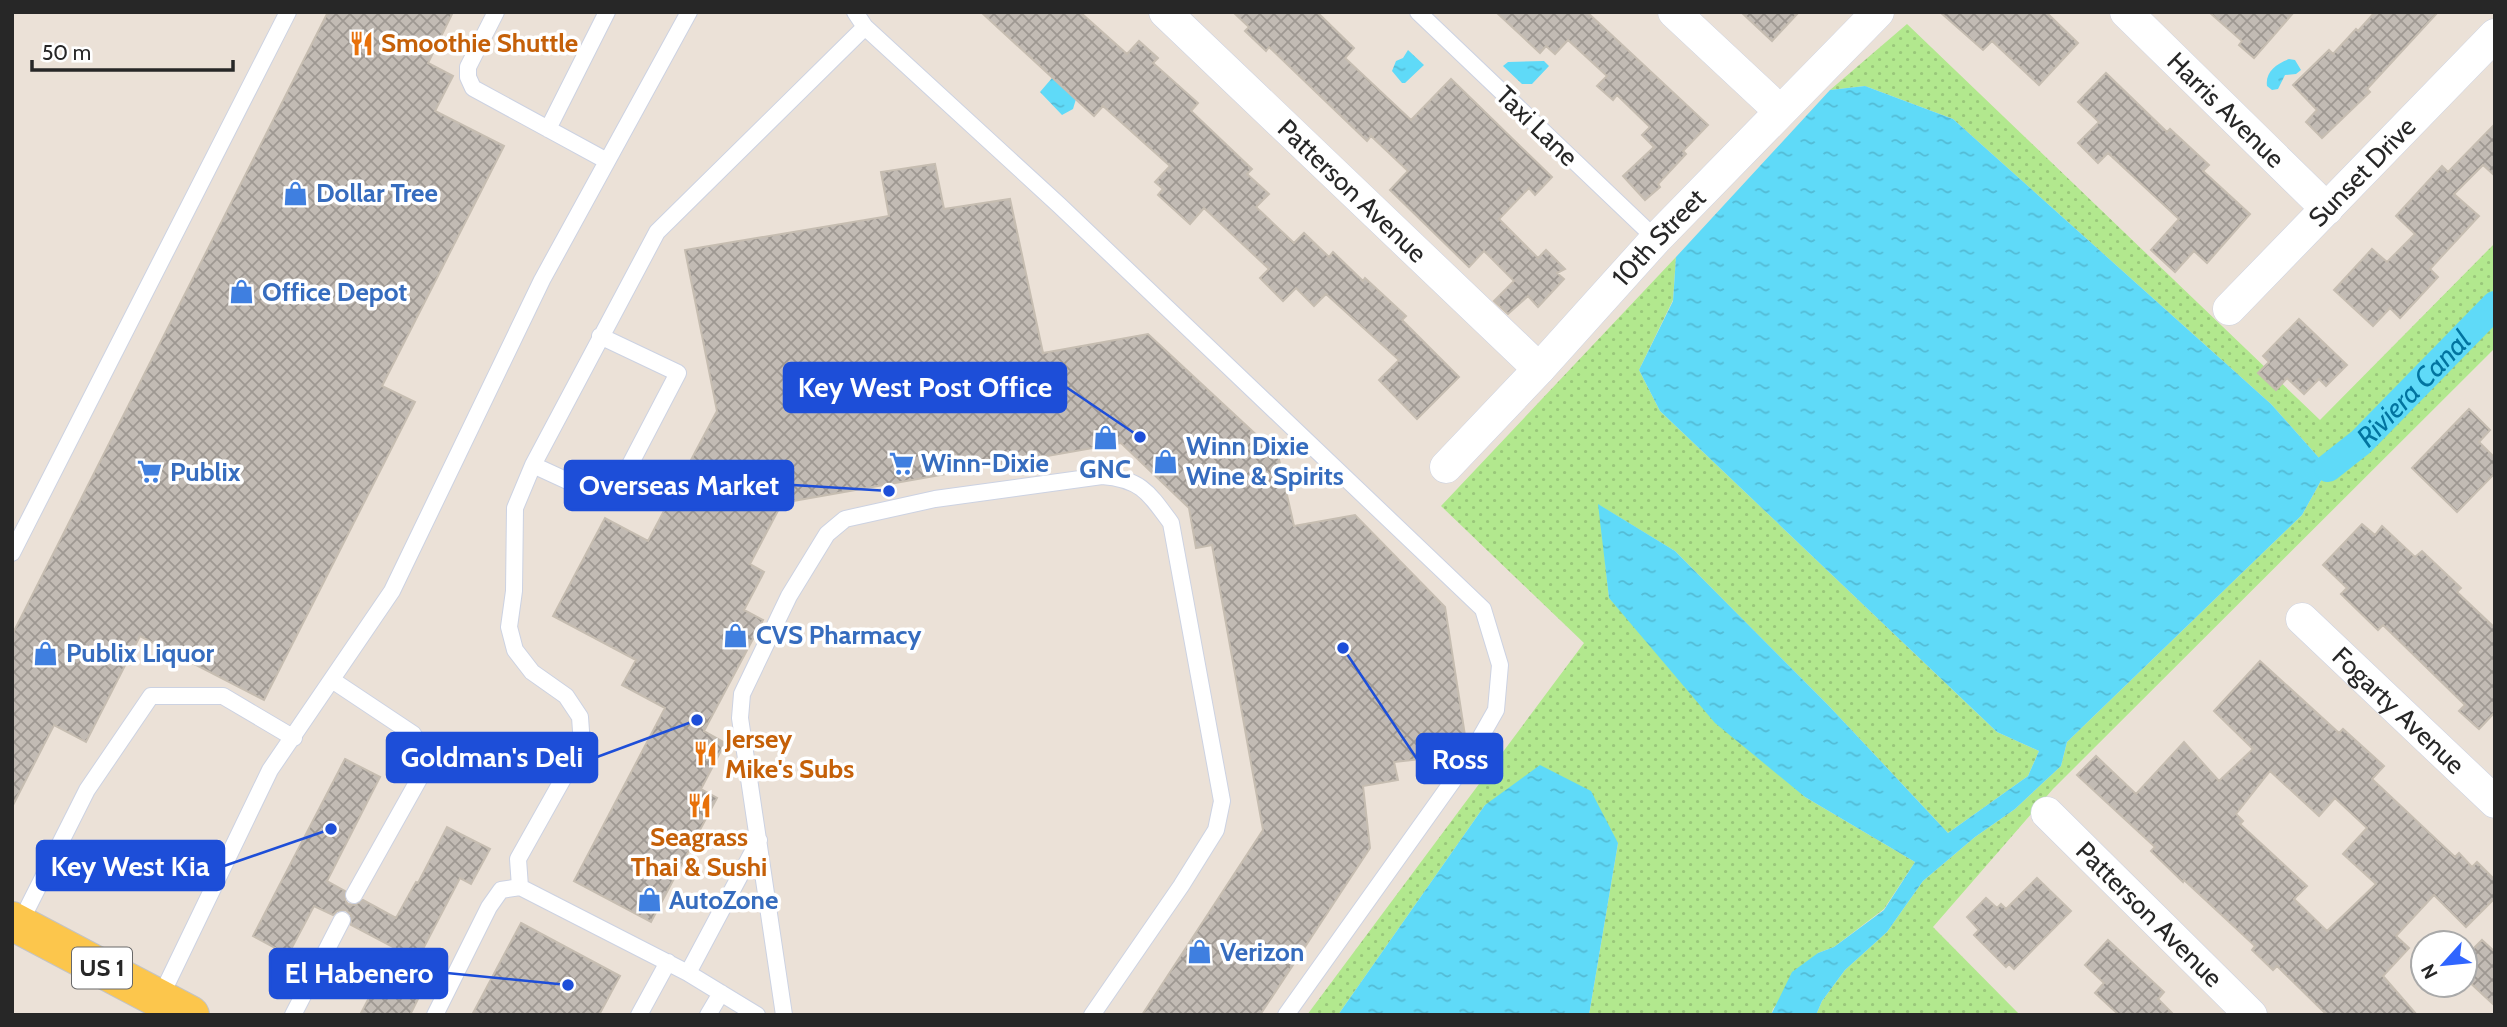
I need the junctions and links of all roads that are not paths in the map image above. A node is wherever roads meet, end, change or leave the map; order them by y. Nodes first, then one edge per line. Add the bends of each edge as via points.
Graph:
1 (288, 12) edge
2 (496, 12) edge
3 (607, 12) edge
4 (689, 12) edge
5 (855, 12) edge
6 (1165, 12) edge
7 (1418, 12) edge
8 (1674, 12) edge
9 (1878, 12) edge
10 (2126, 12) edge
11 (865, 27) junction
12 (2495, 34) edge
13 (1780, 111) junction
14 (548, 129) junction
15 (607, 161) junction
16 (2327, 209) junction
17 (1657, 239) junction
18 (2230, 309) dead end
19 (600, 336) junction
20 (1539, 369) junction
21 (533, 465) junction
22 (1446, 467) dead end
23 (12, 553) edge
24 (2302, 619) dead end
25 (332, 680) junction
26 (294, 738) junction
27 (2495, 802) edge
28 (2047, 813) dead end
29 (758, 840) junction
30 (520, 887) junction
31 (354, 895) dead end
32 (342, 920) dead end
33 (16, 923) edge
34 (668, 962) junction
35 (688, 973) junction
36 (721, 993) junction
37 (175, 1007) edge
38 (293, 1015) edge
39 (435, 1015) edge
40 (639, 1015) edge
41 (709, 1015) edge
42 (757, 1015) edge
43 (784, 1015) edge
44 (1091, 1015) edge
45 (1286, 1015) edge
46 (2251, 1015) edge

1 - 23 lane
2 - 14 lane via 468,67 468,78 473,88
3 - 14 lane
4 - 15 lane
5 - 11 lane
6 - 20 street, Patterson Avenue
7 - 17 lane, Taxi Lane
8 - 13 street
9 - 13 street, 10th Street
10 - 16 street, Harris Avenue
11 - 19 lane via 657,232
11 - 45 lane via 1483,609 1500,665 1496,710 1467,761
12 - 16 street, Sunset Drive
13 - 17 street, 10th Street
14 - 15 lane
15 - 25 lane via 542,280 392,591
16 - 18 street, Sunset Drive
17 - 20 street, 10th Street
19 - 21 lane
19 - 21 lane via 678,373 611,501
20 - 22 street, 10th Street
21 - 30 lane via 515,508 509,627 515,650 532,672 566,696 580,717 582,745 518,859
24 - 27 street, Fogarty Avenue
25 - 26 lane
25 - 31 lane via 413,733 424,751 424,772
26 - 33 lane via 223,696 151,696 87,790
26 - 37 lane via 270,770
28 - 46 street, Patterson Avenue
29 - 35 lane
29 - 43 lane
29 - 44 lane via 740,718 742,694 789,596 827,534 845,519 901,505 1102,476 1124,478 1148,492 1171,523 1223,801 1216,830
30 - 34 lane
30 - 39 lane via 501,890 489,906
32 - 38 lane
33 - 37 main road, US 1
34 - 35 lane
34 - 40 lane
35 - 36 lane
36 - 41 lane
36 - 42 lane

